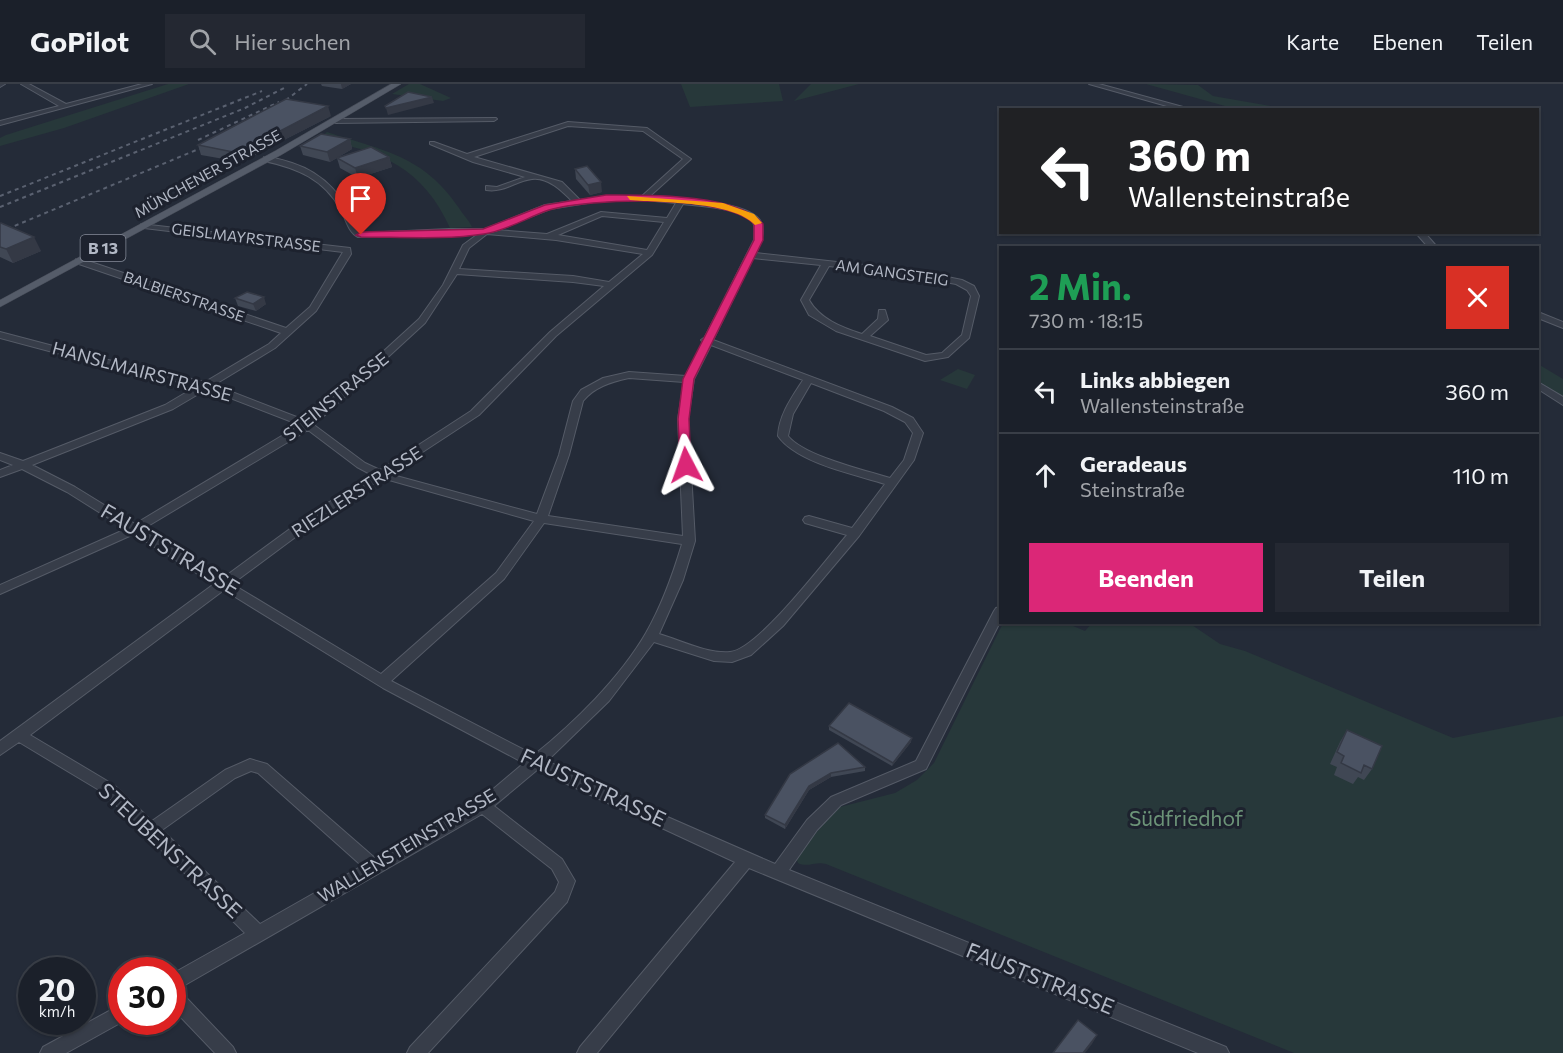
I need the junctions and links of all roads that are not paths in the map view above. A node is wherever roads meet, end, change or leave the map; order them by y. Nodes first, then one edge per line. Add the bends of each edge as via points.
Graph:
1 (24, 84) edge
2 (149, 84) edge
3 (397, 84) edge
4 (1092, 84) edge
5 (65, 106) junction
6 (1183, 108) edge
7 (494, 118) dead end
8 (335, 121) junction
9 (0, 123) edge
10 (432, 143) dead end
11 (468, 156) junction
12 (267, 159) junction
13 (531, 177) junction
14 (489, 188) dead end
15 (644, 198) junction
16 (577, 201) junction
17 (681, 201) junction
18 (668, 220) junction
19 (144, 226) junction
20 (484, 232) junction
21 (1421, 234) edge
22 (550, 236) junction
23 (1432, 246) edge
24 (648, 254) junction
25 (751, 255) junction
26 (79, 261) junction
27 (826, 264) junction
28 (453, 272) junction
29 (611, 285) junction
30 (0, 304) edge
31 (882, 312) dead end
32 (1539, 315) edge
33 (1563, 325) edge
34 (288, 332) junction
35 (0, 335) edge
36 (862, 338) junction
37 (706, 340) junction
38 (810, 378) junction
39 (689, 379) junction
40 (209, 386) junction
41 (1539, 386) edge
42 (1563, 402) edge
43 (308, 425) junction
44 (0, 456) edge
45 (23, 465) junction
46 (0, 474) edge
47 (382, 475) junction
48 (892, 483) junction
49 (541, 519) junction
50 (808, 520) dead end
51 (135, 529) junction
52 (855, 533) junction
53 (689, 541) junction
54 (224, 583) junction
55 (0, 590) edge
56 (999, 613) edge
57 (651, 636) junction
58 (382, 681) junction
59 (19, 735) junction
60 (0, 749) edge
61 (536, 762) junction
62 (483, 806) junction
63 (152, 829) junction
64 (747, 859) junction
65 (374, 867) junction
66 (778, 872) junction
67 (257, 933) junction
68 (186, 976) edge
69 (186, 1010) edge
70 (108, 1020) edge
71 (49, 1053) edge
72 (227, 1053) edge
73 (416, 1053) edge
74 (586, 1053) edge
75 (1220, 1053) edge

1 - 5 street
2 - 5 street
3 - 8 main road, MÜNCHENER STRASSE / B 13
4 - 6 street
5 - 9 street
7 - 8 street
8 - 12 main road, MÜNCHENER STRASSE / B 13
10 - 11 street
11 - 13 street
11 - 15 street via 562,125 645,129 687,159
12 - 19 main road, MÜNCHENER STRASSE / B 13
12 - 20 street via 299,167 322,181 346,207 355,232 361,235
13 - 14 street via 498,189
13 - 16 street via 559,184
15 - 16 street, STEINSTRASSE
15 - 17 street, WALLENSTEINSTRASSE
16 - 20 street, STEINSTRASSE via 527,214
17 - 18 street, RIEZLERSTRASSE
17 - 25 street, WALLENSTEINSTRASSE via 723,206 751,216 760,232
18 - 22 street via 601,214
18 - 24 street, RIEZLERSTRASSE
19 - 26 main road, MÜNCHENER STRASSE / B 13
19 - 34 street, GEISLMAYRSTRASSE via 347,250 313,309
20 - 22 street
20 - 28 street, STEINSTRASSE via 466,247
21 - 23 street
22 - 24 street
24 - 29 street, RIEZLERSTRASSE
25 - 27 street, AM GANGSTEIG
25 - 37 street, WALLENSTEINSTRASSE
26 - 30 main road, MÜNCHENER STRASSE / B 13
26 - 34 street, BALBIERSTRASSE
27 - 36 street, AM GANGSTEIG via 805,300 812,313 823,321
27 - 36 street, AM GANGSTEIG via 959,282 971,288 975,296 966,336 945,355 925,358
28 - 29 street
28 - 43 street, STEINSTRASSE via 434,305 410,334
29 - 47 street, RIEZLERSTRASSE via 553,334 476,412
31 - 36 street via 883,320
32 - 33 street
34 - 40 street
35 - 40 street, HANSLMAIRSTRASSE
37 - 38 street
37 - 39 street, WALLENSTEINSTRASSE
38 - 48 street via 909,420 918,434 909,460
38 - 48 street via 790,411 783,434 786,441 807,454
39 - 49 street via 629,375 606,380 585,392 578,400
39 - 53 street, WALLENSTEINSTRASSE via 683,419
40 - 43 street, HANSLMAIRSTRASSE
40 - 45 street via 169,407
41 - 42 street
43 - 47 street, HANSLMAIRSTRASSE via 361,465
43 - 51 street, STEINSTRASSE
44 - 45 street, FAUSTSTRASSE
45 - 46 street
45 - 51 street, FAUSTSTRASSE
47 - 49 street, HANSLMAIRSTRASSE
47 - 54 street, RIEZLERSTRASSE via 313,518
48 - 52 street
49 - 53 street, HANSLMAIRSTRASSE
49 - 58 street via 500,576
50 - 52 street
51 - 54 street, FAUSTSTRASSE
51 - 55 street, STEINSTRASSE
52 - 57 street via 779,623 746,652 732,657 714,656
53 - 57 street, WALLENSTEINSTRASSE via 677,580
54 - 58 street, FAUSTSTRASSE
54 - 59 street, RIEZLERSTRASSE
56 - 66 street via 921,765 836,801 812,825
57 - 61 street, WALLENSTEINSTRASSE via 604,697
58 - 61 street, FAUSTSTRASSE
59 - 60 street, RIEZLERSTRASSE
59 - 63 street, STEUBENSTRASSE via 109,789
61 - 62 street, WALLENSTEINSTRASSE
61 - 64 street, FAUSTSTRASSE
62 - 65 street, WALLENSTEINSTRASSE
62 - 73 street via 557,864 567,881 561,897
63 - 65 street via 249,765 262,768
63 - 67 street, STEUBENSTRASSE
64 - 66 street, FAUSTSTRASSE
64 - 74 street
65 - 67 street, WALLENSTEINSTRASSE
66 - 75 street, FAUSTSTRASSE
67 - 68 street, WALLENSTEINSTRASSE
69 - 72 street
70 - 71 street

